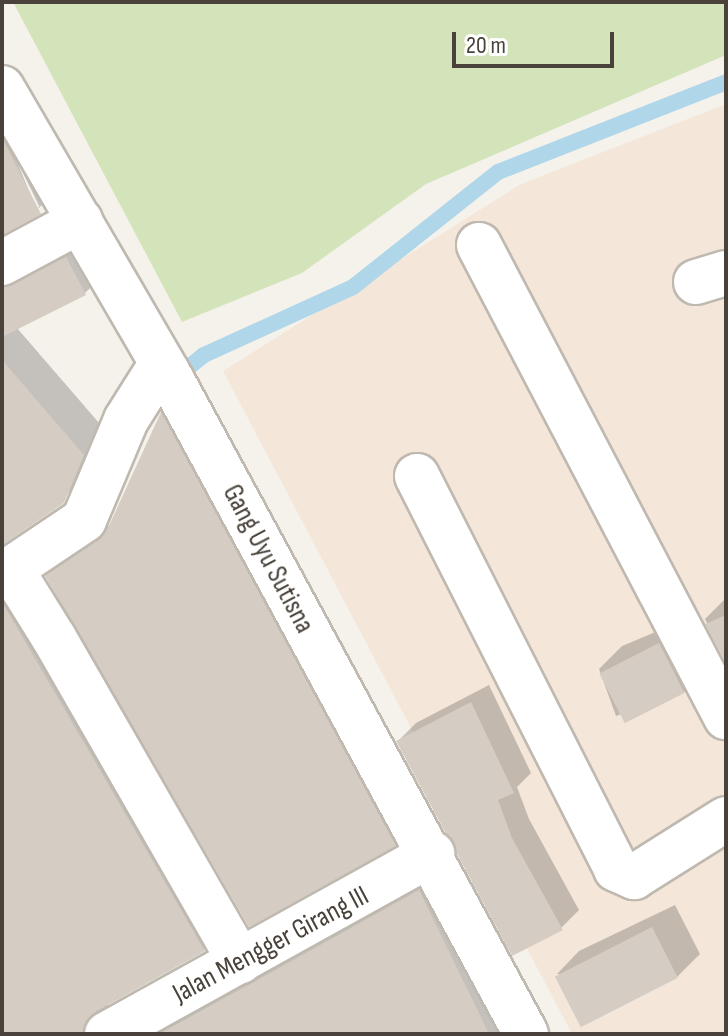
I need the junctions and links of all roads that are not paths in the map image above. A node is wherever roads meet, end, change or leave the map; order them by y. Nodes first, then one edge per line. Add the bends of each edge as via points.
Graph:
1 (2, 88) edge
2 (80, 221) junction
3 (479, 245) dead end
4 (2, 263) edge
5 (169, 376) junction
6 (417, 476) dead end
7 (7, 571) edge
8 (726, 717) edge
9 (726, 819) edge
10 (432, 854) junction
11 (240, 961) junction
12 (107, 1034) edge
13 (526, 1034) edge

1 - 2 street, Gang Uyu Sutisna
2 - 4 street
2 - 5 street, Gang Uyu Sutisna
3 - 8 street
5 - 7 street via 126,420 84,520
5 - 10 street, Gang Uyu Sutisna
6 - 9 street via 616,869 634,877
7 - 11 street
10 - 11 street, Jalan Mengger Girang III
10 - 13 street, Gang Uyu Sutisna
11 - 12 street, Jalan Mengger Girang III

